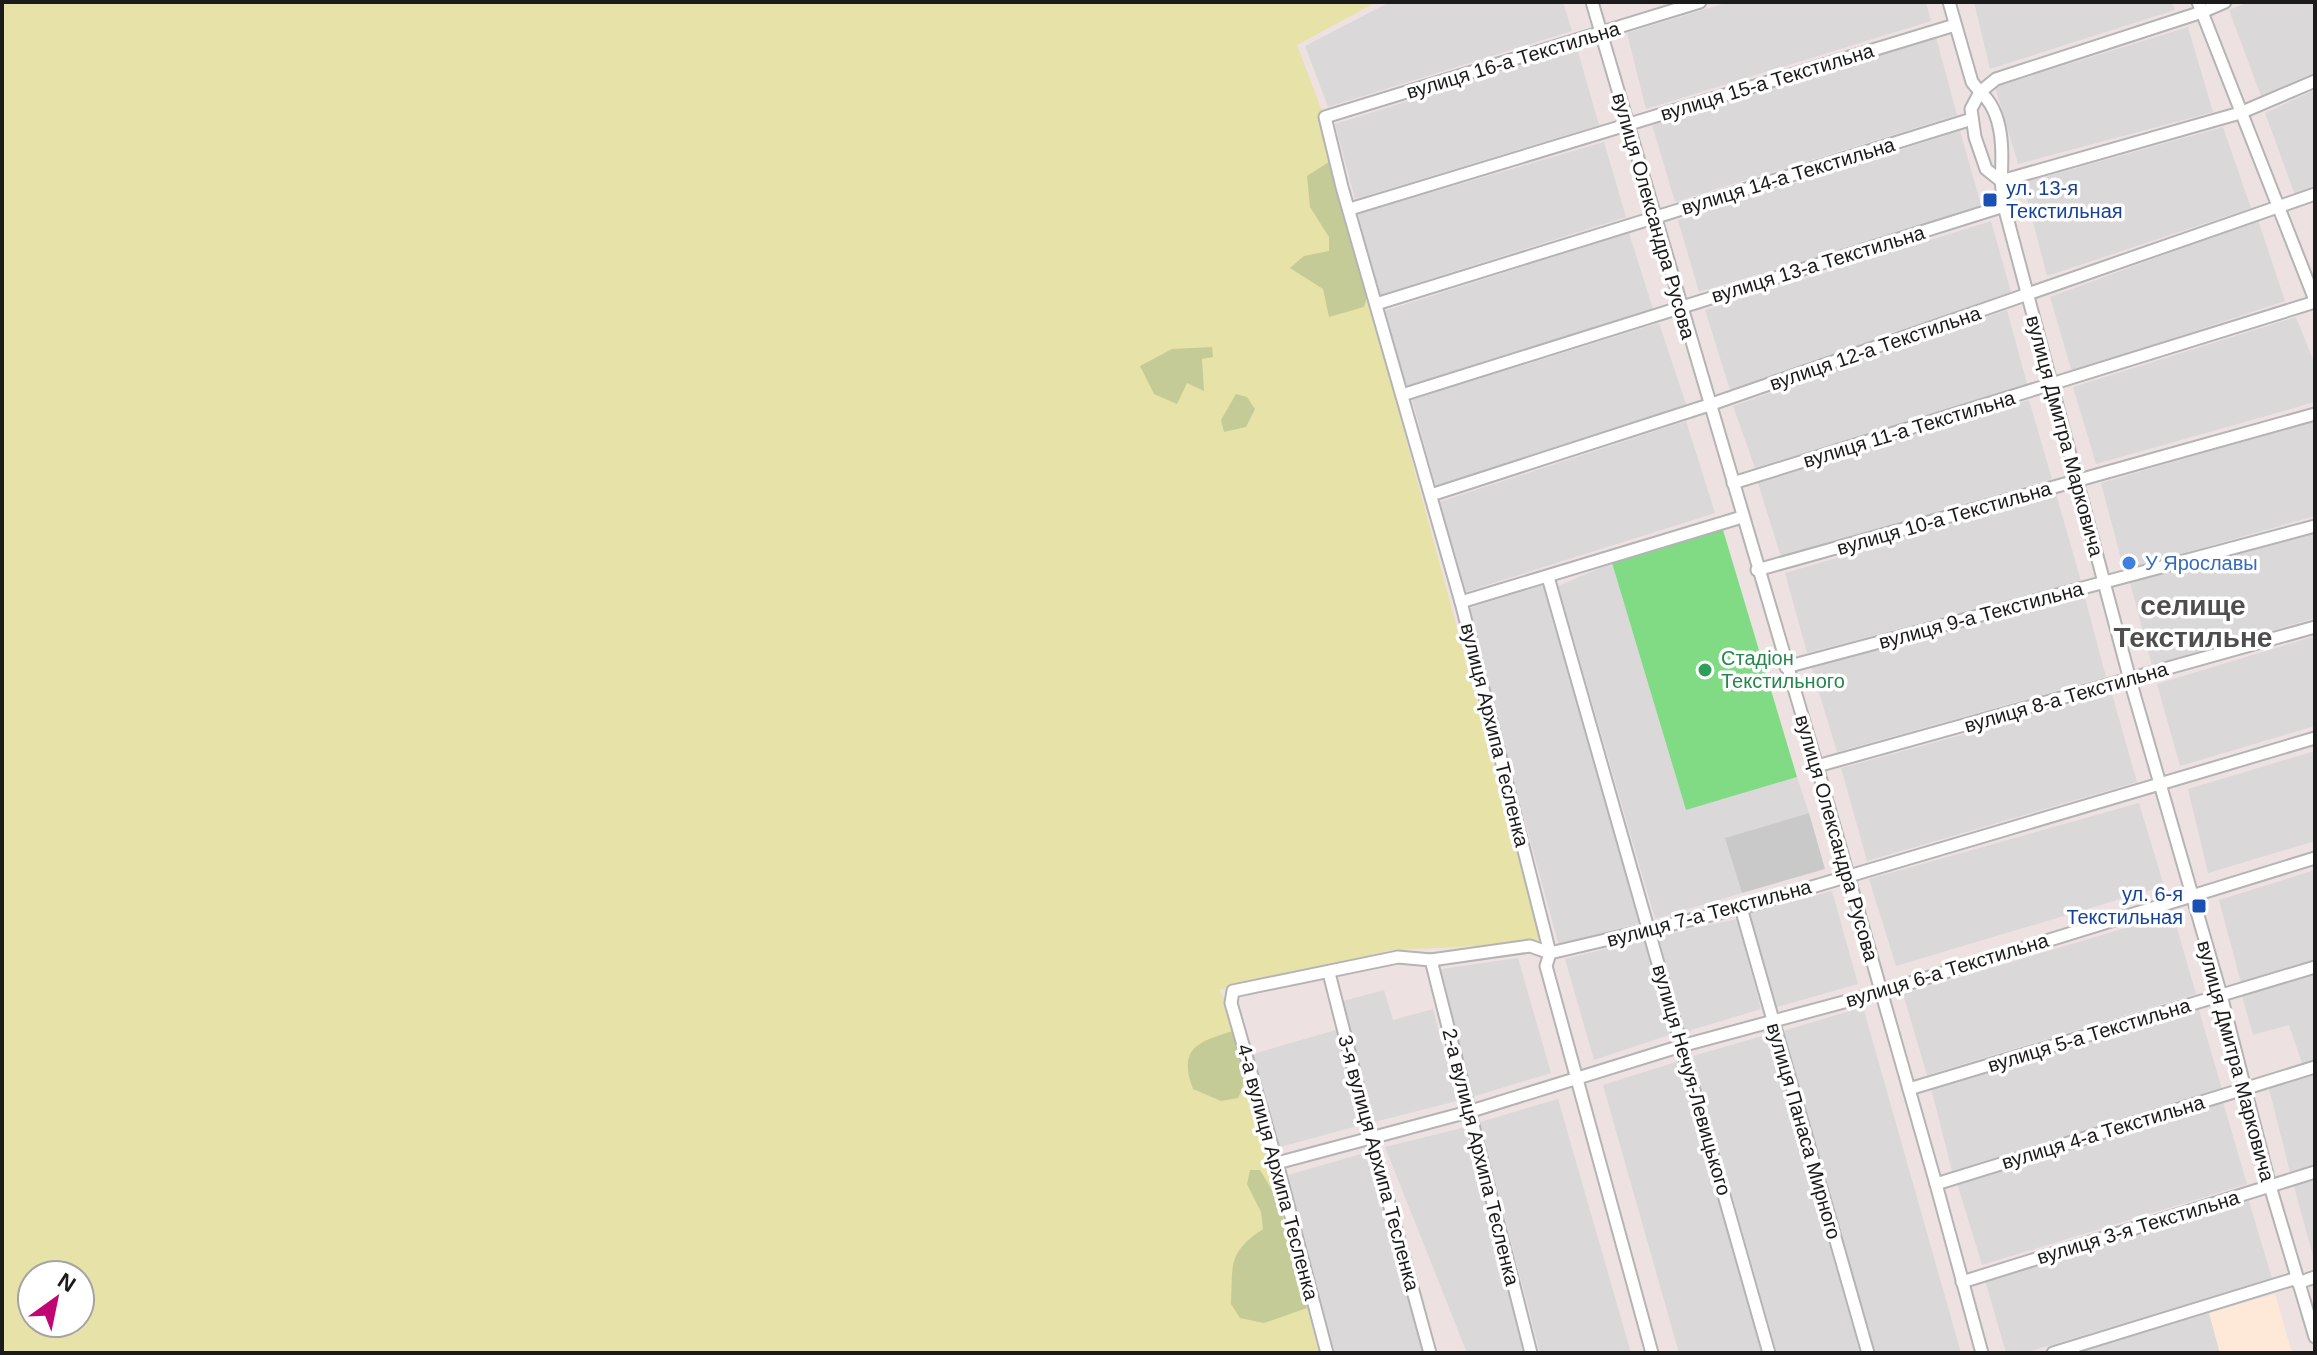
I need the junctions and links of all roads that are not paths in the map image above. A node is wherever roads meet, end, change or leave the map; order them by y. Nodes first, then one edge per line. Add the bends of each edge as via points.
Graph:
1 (1592, 2) edge
2 (1700, 2) edge
3 (1949, 2) edge
4 (2225, 2) edge
5 (2200, 7) edge
6 (1955, 25) junction
7 (1601, 32) junction
8 (2315, 81) edge
9 (1980, 92) junction
10 (2240, 113) junction
11 (1325, 117) joint
12 (1972, 119) junction
13 (1628, 125) junction
14 (2001, 181) junction
15 (2315, 194) edge
16 (2004, 206) junction
17 (2278, 207) junction
18 (1350, 209) junction
19 (1654, 217) junction
20 (2027, 296) junction
21 (2315, 301) edge
22 (1376, 304) junction
23 (1680, 307) junction
24 (2050, 386) junction
25 (1402, 395) junction
26 (1709, 405) junction
27 (2315, 414) edge
28 (2077, 480) junction
29 (1733, 483) junction
30 (1431, 495) junction
31 (1742, 517) junction
32 (2315, 526) edge
33 (1757, 570) junction
34 (1548, 577) junction
35 (2105, 582) junction
36 (1461, 602) junction
37 (2315, 627) edge
38 (1786, 667) junction
39 (2130, 680) junction
40 (2315, 738) edge
41 (1817, 766) junction
42 (2160, 785) junction
43 (2315, 858) edge
44 (1848, 877) junction
45 (2191, 896) junction
46 (1741, 908) junction
47 (1650, 930) junction
48 (1550, 953) junction
49 (1431, 960) junction
50 (2315, 967) edge
51 (1329, 973) junction
52 (1233, 991) joint
53 (1881, 992) junction
54 (2221, 995) junction
55 (1772, 1021) junction
56 (1681, 1046) junction
57 (2315, 1067) edge
58 (1579, 1079) junction
59 (2245, 1087) junction
60 (1909, 1089) junction
61 (1468, 1112) junction
62 (1371, 1138) junction
63 (1277, 1163) junction
64 (2315, 1172) edge
65 (1936, 1184) junction
66 (2270, 1186) junction
67 (2315, 1277) edge
68 (2297, 1280) junction
69 (1962, 1282) junction
70 (2315, 1337) edge
71 (1327, 1353) edge
72 (1430, 1353) edge
73 (1531, 1353) edge
74 (1652, 1353) edge
75 (1769, 1353) edge
76 (1868, 1353) edge
77 (1982, 1353) edge
78 (2053, 1353) edge

1 - 7 street, вулиця Олександра Русова
2 - 7 street, вулиця 16-а Текстильна
3 - 6 street, вулиця Дмитра Марковича
4 - 5 street
5 - 9 street via 1996,79
5 - 10 street
6 - 9 street, вулиця Дмитра Марковича
6 - 13 street, вулиця 15-а Текстильна
7 - 11 street, вулиця 16-а Текстильна
7 - 13 street, вулиця Олександра Русова
8 - 10 street
9 - 12 street
9 - 14 street, вулиця Дмитра Марковича via 1992,107 2003,148
10 - 14 street
10 - 17 street
11 - 18 street, вулиця Архипа Тесленка
12 - 14 street, вулиця Дмитра Марковича via 1986,169
12 - 19 street, вулиця 14-а Текстильна
13 - 18 street, вулиця 15-а Текстильна
13 - 19 street, вулиця Олександра Русова
14 - 16 street, вулиця Дмитра Марковича
15 - 17 street, вулиця 12-а Текстильна
16 - 20 street, вулиця Дмитра Марковича
16 - 23 street, вулиця 13-а Текстильна
17 - 20 street, вулиця 12-а Текстильна
17 - 21 street
18 - 22 street, вулиця Архипа Тесленка
19 - 22 street, вулиця 14-а Текстильна
19 - 23 street, вулиця Олександра Русова
20 - 24 street, вулиця Дмитра Марковича
20 - 26 street, вулиця 12-а Текстильна
21 - 24 street, вулиця 11-а Текстильна
22 - 25 street, вулиця Архипа Тесленка
23 - 25 street, вулиця 13-а Текстильна
23 - 26 street, вулиця Олександра Русова
24 - 28 street, вулиця Дмитра Марковича
24 - 29 street, вулиця 11-а Текстильна
25 - 30 street, вулиця Архипа Тесленка
26 - 29 street, вулиця Олександра Русова
26 - 30 street, вулиця 12-а Текстильна
27 - 28 street, вулиця 10-а Текстильна
28 - 33 street, вулиця 10-а Текстильна
28 - 35 street, вулиця Дмитра Марковича
29 - 31 street, вулиця Олександра Русова
30 - 36 street, вулиця Архипа Тесленка
31 - 33 street, вулиця Олександра Русова
31 - 34 street
32 - 35 street, вулиця 9-а Текстильна
33 - 38 street, вулиця Олександра Русова
34 - 36 street
34 - 47 street, вулиця Нечуя-Левицького
35 - 38 street, вулиця 9-а Текстильна
35 - 39 street, вулиця Дмитра Марковича
36 - 48 street, вулиця Архипа Тесленка
37 - 39 street, вулиця 8-а Текстильна
38 - 41 street, вулиця Олександра Русова
39 - 41 street, вулиця 8-а Текстильна
39 - 42 street, вулиця Дмитра Марковича
40 - 42 street, вулиця 7-а Текстильна
41 - 44 street, вулиця Олександра Русова
42 - 44 street, вулиця 7-а Текстильна
42 - 45 street, вулиця Дмитра Марковича
43 - 45 street, вулиця 6-а Текстильна
44 - 46 street, вулиця 7-а Текстильна
44 - 53 street, вулиця Олександра Русова
45 - 53 street, вулиця 6-а Текстильна
45 - 54 street, вулиця Дмитра Марковича
46 - 47 street, вулиця 7-а Текстильна
46 - 55 street, вулиця Панаса Мирного
47 - 48 street, вулиця 7-а Текстильна
47 - 56 street, вулиця Нечуя-Левицького
48 - 49 street, вулиця 7-а Текстильна via 1530,946
48 - 58 street, вулиця Архипа Тесленка via 1546,966
49 - 51 street, вулиця 7-а Текстильна via 1398,957
49 - 61 street, 2-а вулиця Архипа Тесленка
50 - 54 street, вулиця 5-а Текстильна
51 - 52 street, вулиця 7-а Текстильна
51 - 62 street, 3-я вулиця Архипа Тесленка
52 - 63 street, 4-а вулиця Архипа Тесленка via 1231,1003
53 - 55 street, вулиця 6-а Текстильна
53 - 60 street, вулиця Олександра Русова
54 - 59 street, вулиця Дмитра Марковича
54 - 60 street, вулиця 5-а Текстильна
55 - 56 street, вулиця 6-а Текстильна
55 - 76 street, вулиця Панаса Мирного
56 - 58 street, вулиця 6-а Текстильна
56 - 75 street, вулиця Нечуя-Левицького
57 - 59 street, вулиця 4-а Текстильна
58 - 61 street, вулиця 6-а Текстильна
58 - 74 street, вулиця Архипа Тесленка
59 - 65 street, вулиця 4-а Текстильна
59 - 66 street, вулиця Дмитра Марковича
60 - 65 street, вулиця Олександра Русова
61 - 62 street, вулиця 6-а Текстильна
61 - 73 street, 2-а вулиця Архипа Тесленка
62 - 63 street, вулиця 6-а Текстильна
62 - 72 street, 3-я вулиця Архипа Тесленка
63 - 71 street, 4-а вулиця Архипа Тесленка
64 - 66 street, вулиця 3-я Текстильна
65 - 69 street, вулиця Олександра Русова
66 - 68 street, вулиця Дмитра Марковича
66 - 69 street, вулиця 3-я Текстильна
67 - 68 street
68 - 70 street, вулиця Дмитра Марковича
68 - 78 street
69 - 77 street, вулиця Олександра Русова

